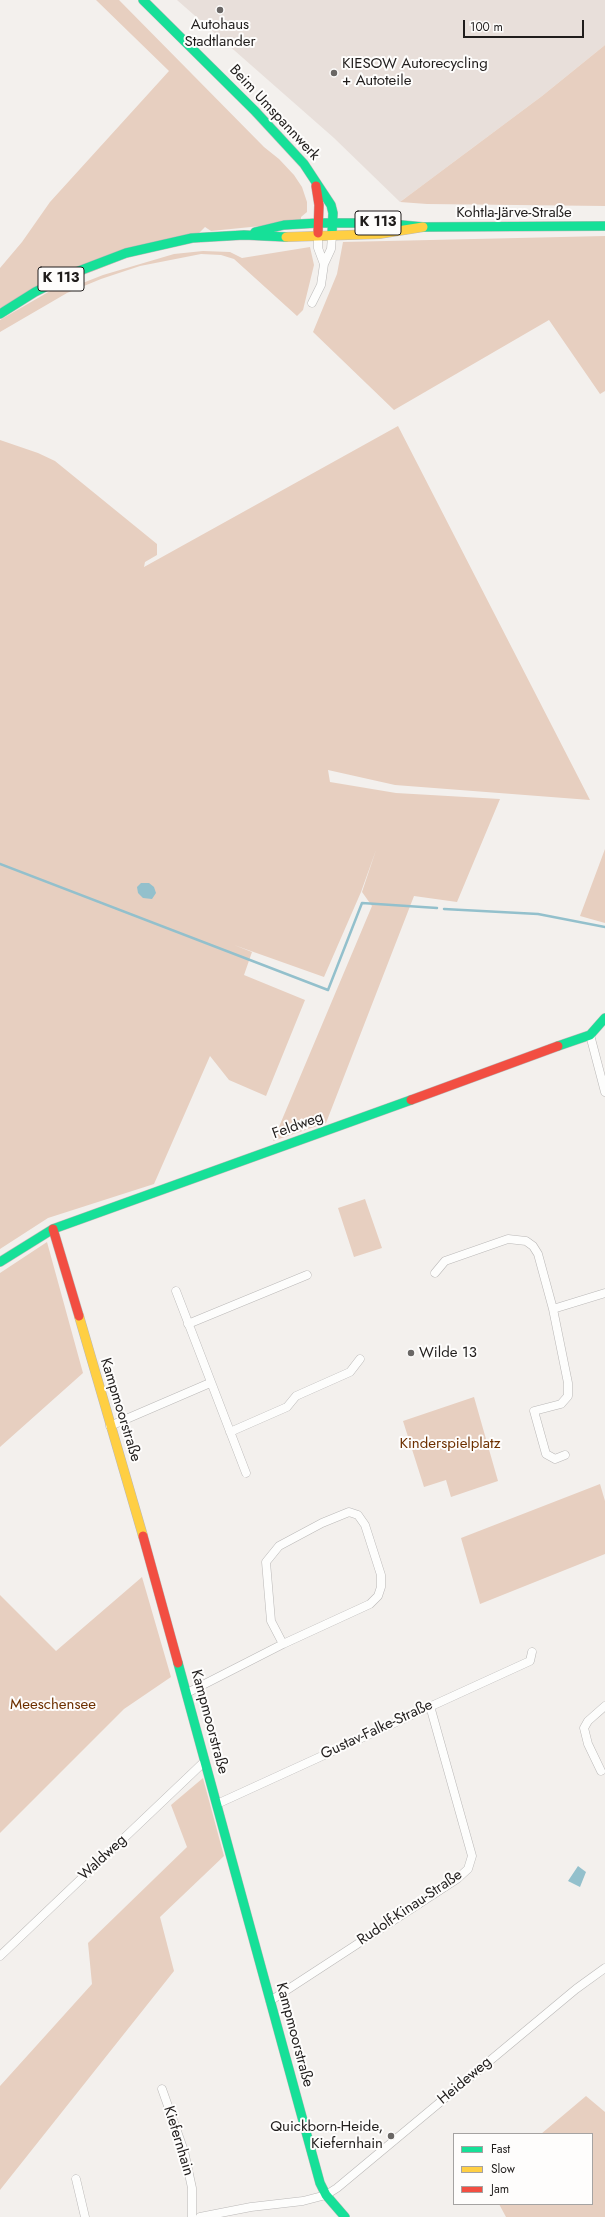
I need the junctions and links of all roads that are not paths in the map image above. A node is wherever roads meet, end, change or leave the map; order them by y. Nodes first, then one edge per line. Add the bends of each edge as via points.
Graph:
1 (143, 0) edge
2 (314, 179) junction
3 (318, 223) junction
4 (332, 223) junction
5 (605, 226) edge
6 (423, 227) junction
7 (244, 235) junction
8 (318, 236) junction
9 (332, 236) junction
10 (324, 264) junction
11 (312, 303) dead end
12 (0, 314) edge
13 (605, 1018) edge
14 (590, 1035) junction
15 (605, 1092) edge
16 (53, 1229) junction
17 (0, 1262) edge
18 (435, 1273) dead end
19 (307, 1275) dead end
20 (176, 1291) dead end
21 (605, 1293) edge
22 (553, 1309) junction
23 (188, 1324) junction
24 (360, 1359) dead end
25 (210, 1383) junction
26 (110, 1426) junction
27 (230, 1432) junction
28 (565, 1455) dead end
29 (246, 1473) dead end
30 (283, 1644) junction
31 (532, 1652) dead end
32 (186, 1693) junction
33 (430, 1706) junction
34 (605, 1706) edge
35 (205, 1761) junction
36 (601, 1771) dead end
37 (217, 1804) junction
38 (0, 1956) edge
39 (605, 1968) edge
40 (270, 2001) junction
41 (162, 2089) dead end
42 (76, 2180) dead end
43 (326, 2195) junction
44 (85, 2217) edge
45 (192, 2217) edge
46 (203, 2217) edge
47 (345, 2217) edge

1 - 2 street, Beim Umspannwerk via 255,111
2 - 3 street, Beim Umspannwerk via 320,205
2 - 4 street, Beim Umspannwerk via 331,205
3 - 4 street, Kohtla-Järve-Straße / K 113
3 - 7 street, Kohtla-Järve-Straße / K 113 via 284,225
3 - 8 street, Beim Umspannwerk
4 - 6 street, Kohtla-Järve-Straße / K 113 via 380,223
4 - 9 street, Beim Umspannwerk
5 - 6 street, Kohtla-Järve-Straße / K 113
6 - 9 street, Kohtla-Järve-Straße / K 113 via 379,234
7 - 8 street, Kohtla-Järve-Straße / K 113 via 285,238
7 - 12 street, Kohtla-Järve-Straße / K 113 via 192,238 126,253 54,282
8 - 9 street, Kohtla-Järve-Straße / K 113
8 - 10 street, Beim Umspannwerk via 318,248
9 - 10 street, Beim Umspannwerk via 331,249
10 - 11 street, Beim Umspannwerk via 321,285
13 - 14 street, Feldweg
14 - 15 street
14 - 16 street, Feldweg
16 - 17 street, Feldweg
16 - 26 street, Kampmoorstraße
18 - 22 street via 445,1261 508,1239 526,1241 538,1254
19 - 23 street
20 - 23 street
21 - 22 street
22 - 28 street via 566,1370 568,1396 561,1404 534,1411 546,1454 555,1459
23 - 25 street
24 - 27 street via 350,1372 296,1396 287,1407
25 - 26 street
25 - 27 street
26 - 32 street, Kampmoorstraße via 151,1562
27 - 29 street
30 - 30 street via 370,1604 378,1596 381,1575 365,1524 358,1515 349,1512 322,1523 279,1546 266,1562 271,1621
30 - 32 street
31 - 33 street, Gustav-Falke-Straße via 530,1661
32 - 35 street, Kampmoorstraße
33 - 37 street, Gustav-Falke-Straße
33 - 40 street, Rudolf-Kinau-Straße via 472,1856 468,1869 457,1879
34 - 36 street via 588,1720 584,1728 588,1744
35 - 37 street, Kampmoorstraße
35 - 38 street, Waldweg
37 - 40 street, Kampmoorstraße
39 - 43 street, Heideweg via 576,1989
40 - 43 street, Kampmoorstraße via 320,2182
41 - 45 street, Kiefernhain via 184,2151 192,2188
42 - 44 street
43 - 46 street
43 - 47 street, Kampmoorstraße

